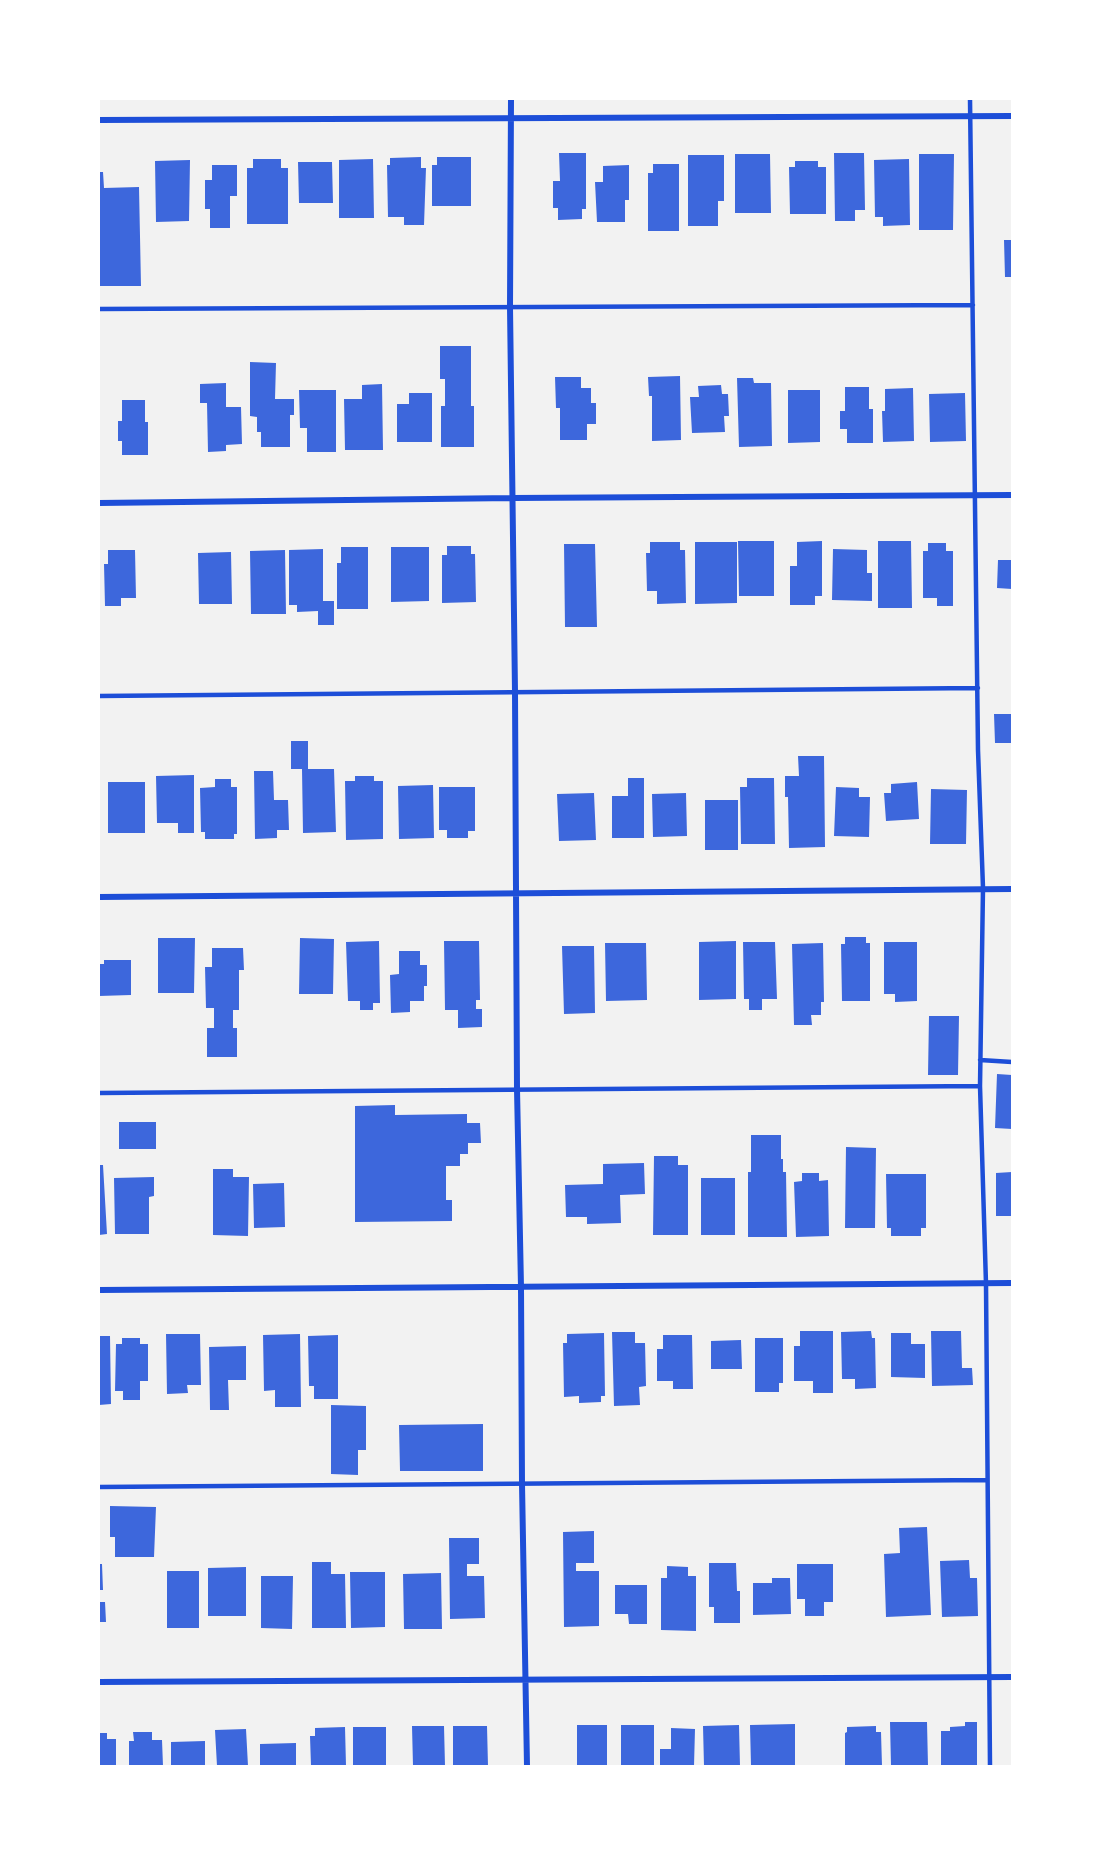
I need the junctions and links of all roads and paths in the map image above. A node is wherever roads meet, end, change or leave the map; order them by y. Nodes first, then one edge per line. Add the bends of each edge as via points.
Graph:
1 (511, 99) edge
2 (970, 99) edge
3 (970, 115) junction
4 (1012, 116) edge
5 (512, 117) junction
6 (99, 120) edge
7 (973, 305) junction
8 (510, 307) junction
9 (99, 309) edge
10 (1012, 495) edge
11 (975, 496) junction
12 (513, 498) junction
13 (99, 503) edge
14 (978, 688) junction
15 (515, 692) junction
16 (99, 696) edge
17 (983, 888) junction
18 (1012, 889) edge
19 (516, 893) junction
20 (99, 897) edge
21 (980, 1060) junction
22 (1012, 1062) edge
23 (980, 1086) junction
24 (517, 1089) junction
25 (99, 1093) edge
26 (1012, 1283) edge
27 (986, 1284) junction
28 (521, 1287) junction
29 (99, 1290) edge
30 (986, 1480) junction
31 (522, 1484) junction
32 (99, 1487) edge
33 (988, 1677) junction
34 (1012, 1677) edge
35 (525, 1680) junction
36 (99, 1682) edge
37 (527, 1766) edge
38 (990, 1766) edge

1 - 5 street
2 - 3 lane
3 - 4 street
3 - 5 street
3 - 7 lane
5 - 6 street
5 - 8 street
7 - 8 lane
7 - 11 lane
8 - 9 lane
8 - 12 street
10 - 11 street
11 - 12 street
11 - 14 lane
12 - 13 street
12 - 15 street
14 - 15 lane
14 - 17 lane
15 - 16 lane
15 - 19 street
17 - 18 street
17 - 19 street
17 - 21 lane
19 - 20 street
19 - 24 street
21 - 22 lane
21 - 23 lane
23 - 24 lane
23 - 27 lane
24 - 25 lane
24 - 28 street
26 - 27 street
27 - 28 street
27 - 30 lane
28 - 29 street
28 - 31 street
30 - 31 lane
30 - 33 lane
31 - 32 lane
31 - 35 street
33 - 34 street
33 - 35 street
33 - 38 lane
35 - 36 street
35 - 37 street

